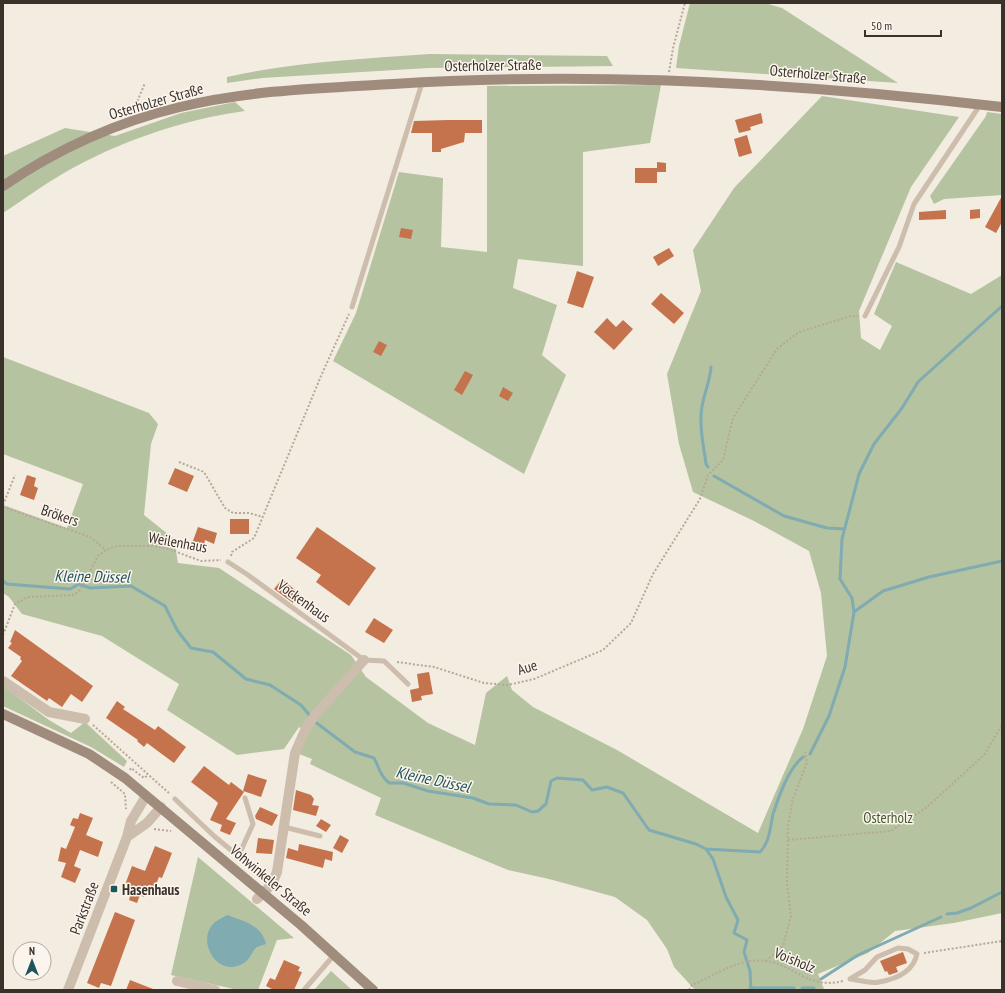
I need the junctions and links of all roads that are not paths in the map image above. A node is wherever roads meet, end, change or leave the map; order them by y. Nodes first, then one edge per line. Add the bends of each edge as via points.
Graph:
1 (422, 82) junction
2 (980, 104) junction
3 (1002, 107) edge
4 (3, 186) edge
5 (352, 307) road end
6 (865, 316) road end
7 (228, 562) road end
8 (364, 660) junction
9 (3, 681) edge
10 (408, 684) dead end
11 (3, 714) edge
12 (85, 719) road end
13 (146, 796) junction
14 (245, 798) dead end
15 (175, 799) road end
16 (161, 807) junction
17 (284, 828) junction
18 (320, 836) dead end
19 (127, 837) junction
20 (238, 857) junction
21 (272, 884) junction
22 (259, 896) junction
23 (917, 954) joint
24 (334, 955) junction
25 (177, 981) dead end
26 (68, 990) edge
27 (215, 990) edge
28 (304, 990) edge
29 (374, 990) edge

1 - 2 main road, Osterholzer Straße via 542,78 671,79 820,88
1 - 4 main road, Osterholzer Straße via 307,89 220,99 178,108 97,135 54,156
1 - 5 lane
2 - 3 main road, Osterholzer Straße
2 - 6 lane via 914,204 899,247
7 - 8 lane, Vockenhaus
8 - 10 lane via 384,661
8 - 17 street via 306,728 295,753
9 - 12 street via 49,712
11 - 13 main road, Vohwinkeler Straße via 89,754 125,778
13 - 16 main road, Vohwinkeler Straße
13 - 19 street, Parkstraße via 131,821
14 - 20 lane, Vohwinkeler Straße via 252,824
15 - 20 lane, Vohwinkeler Straße
16 - 19 street via 147,823
16 - 22 main road, Vohwinkeler Straße
17 - 18 lane
17 - 21 street via 277,872
19 - 26 street, Parkstraße
20 - 21 lane, Vohwinkeler Straße
21 - 22 street
22 - 24 main road, Vohwinkeler Straße
23 - 23 lane via 908,949 898,948 877,957 865,970 850,979 878,982 908,972
24 - 28 lane
24 - 29 main road, Vohwinkeler Straße
25 - 27 street

